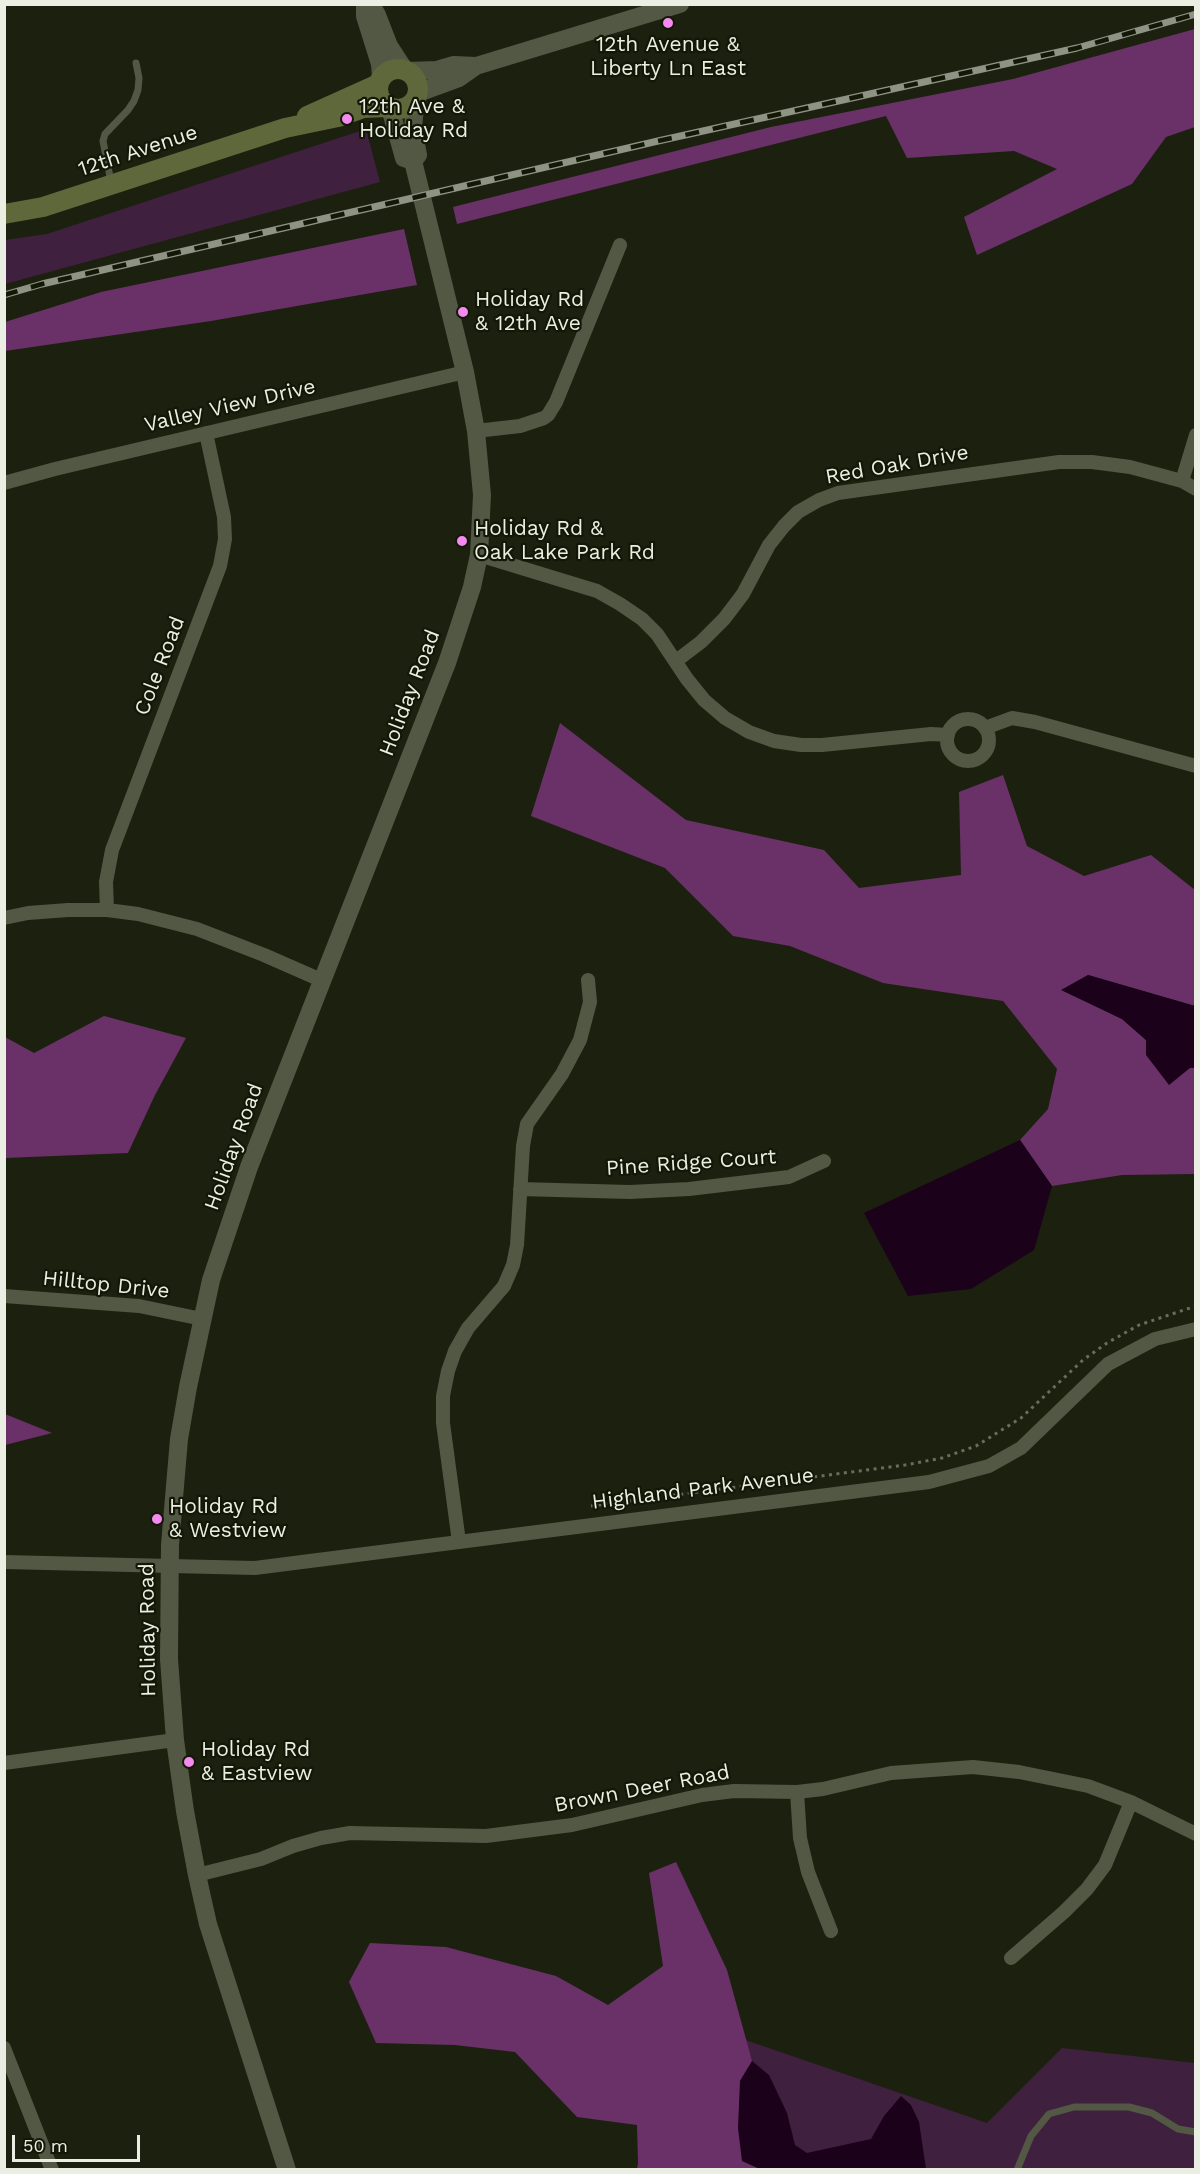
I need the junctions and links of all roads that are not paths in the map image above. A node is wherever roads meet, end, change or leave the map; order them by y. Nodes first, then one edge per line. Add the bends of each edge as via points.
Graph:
1 (365, 4) edge
2 (371, 4) edge
3 (680, 4) edge
4 (136, 63) dead end
5 (476, 66) junction
6 (405, 70) junction
7 (379, 81) junction
8 (417, 95) junction
9 (388, 107) junction
10 (285, 128) junction
11 (413, 161) junction
12 (112, 184) junction
13 (4, 214) edge
14 (620, 245) dead end
15 (465, 372) junction
16 (476, 431) junction
17 (206, 433) junction
18 (1196, 435) edge
19 (1182, 481) junction
20 (4, 483) edge
21 (1196, 489) edge
22 (479, 555) junction
23 (676, 661) junction
24 (985, 728) junction
25 (948, 735) junction
26 (1196, 766) edge
27 (106, 910) junction
28 (4, 918) edge
29 (321, 980) junction
30 (588, 980) dead end
31 (824, 1161) dead end
32 (520, 1189) junction
33 (4, 1296) edge
34 (202, 1319) junction
35 (1196, 1329) edge
36 (459, 1542) junction
37 (4, 1562) edge
38 (169, 1565) junction
39 (175, 1740) junction
40 (4, 1763) edge
41 (797, 1792) junction
42 (1131, 1802) junction
43 (1196, 1834) edge
44 (196, 1875) junction
45 (831, 1931) dead end
46 (1011, 1958) dead end
47 (4, 2048) edge
48 (1196, 2132) edge
49 (51, 2169) edge
50 (287, 2169) edge
51 (1017, 2169) edge

1 - 7 street
2 - 6 street via 389,46
3 - 5 street
4 - 12 lane via 139,78 134,101 103,141
5 - 6 street
5 - 8 street via 459,78
6 - 7 main road via 391,70
6 - 8 main road via 416,80
7 - 9 main road via 379,97
7 - 10 main road, 12th Avenue
8 - 9 main road via 405,108
8 - 11 street, Holiday Road via 413,128 418,155
9 - 10 main road, 12th Avenue via 363,108
9 - 11 street, Holiday Road via 404,158
10 - 12 main road, 12th Avenue
11 - 15 street, Holiday Road
12 - 13 main road, 12th Avenue via 43,207
14 - 16 street via 548,414 520,426
15 - 16 street, Holiday Road
15 - 17 street, Valley View Drive
16 - 22 street, Holiday Road via 482,495
17 - 20 street, Valley View Drive
17 - 27 street, Cole Road via 224,517 220,566 112,850
18 - 19 street
19 - 21 street, Red Oak Drive
19 - 23 street, Red Oak Drive via 1130,467 1059,462 838,493 798,512 784,526 724,619
22 - 23 street via 597,591 642,619
22 - 29 street, Holiday Road via 447,663
23 - 25 street via 704,700 725,718 774,741 822,746
24 - 25 street via 965,720 953,726
24 - 25 street via 989,738 986,750 970,761 952,753
24 - 26 street via 1012,718 1035,722
27 - 28 street via 28,913
27 - 29 street via 196,929
29 - 34 street, Holiday Road via 249,1167
30 - 32 street via 590,1002 580,1040 527,1124
31 - 32 street, Pine Ridge Court via 789,1177 689,1189
32 - 36 street via 513,1265 504,1286 468,1328 455,1351 443,1396
33 - 34 street, Hilltop Drive via 140,1306
34 - 38 street, Holiday Road via 179,1439
35 - 36 street, Highland Park Avenue via 1155,1339 1108,1364 1021,1448 989,1466 929,1482
36 - 38 street, Highland Park Avenue via 255,1568
37 - 38 street, Highland Park Avenue
38 - 39 street, Holiday Road via 169,1659
39 - 40 street
39 - 44 street, Holiday Road
41 - 42 street, Brown Deer Road via 891,1773 973,1767 1055,1778
41 - 44 street, Brown Deer Road via 702,1795 572,1825 486,1836 350,1833
41 - 45 street via 800,1838 808,1872
42 - 43 street, Brown Deer Road
42 - 46 street via 1105,1865 1087,1889
44 - 50 street, Holiday Road via 211,1934
47 - 49 street
48 - 51 lane via 1130,2107 1074,2107 1049,2114 1031,2136

